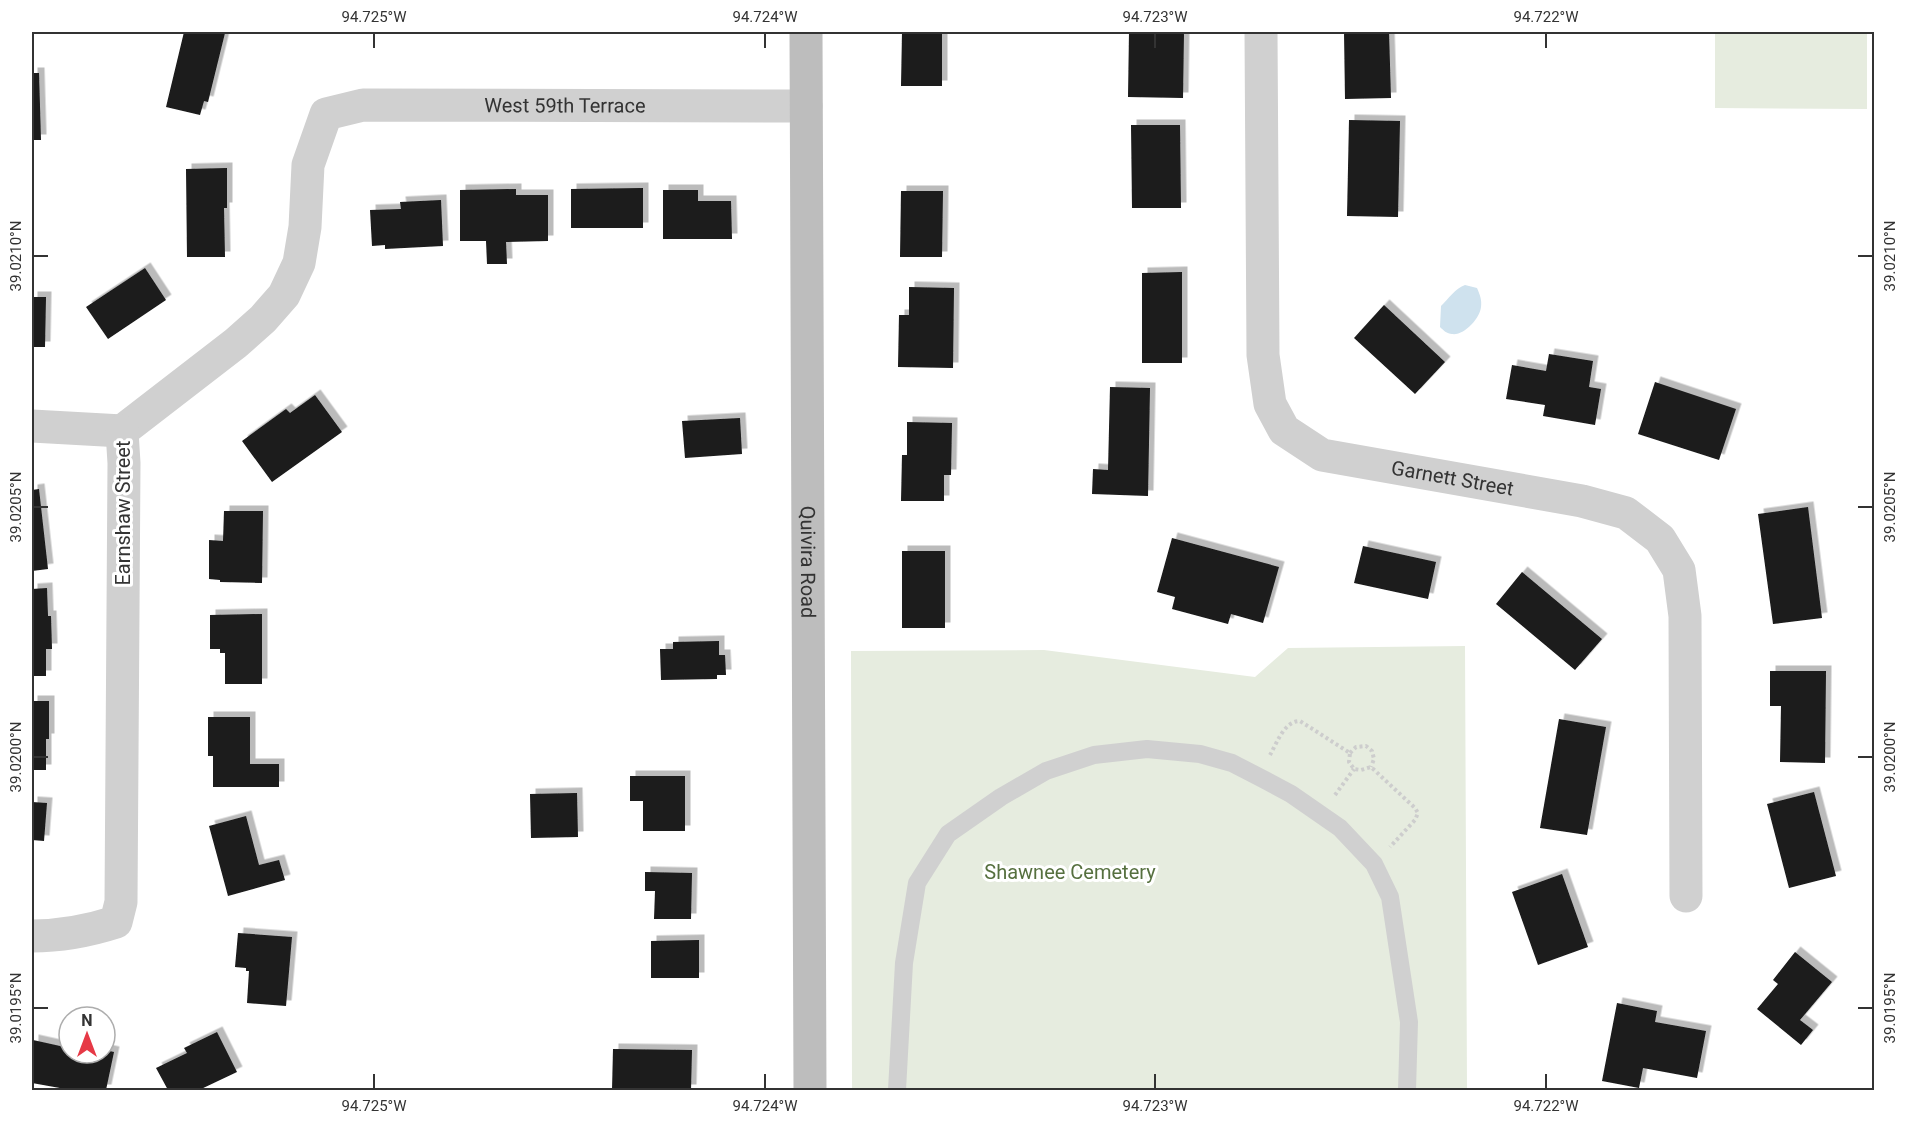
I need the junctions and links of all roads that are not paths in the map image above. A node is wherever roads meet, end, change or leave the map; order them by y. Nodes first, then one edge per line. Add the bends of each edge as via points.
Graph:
1 (806, 32) edge
2 (1261, 32) edge
3 (806, 106) junction
4 (326, 114) joint
5 (32, 426) edge
6 (122, 430) junction
7 (1686, 896) dead end
8 (32, 936) edge
9 (810, 1090) edge
10 (897, 1090) edge
11 (1407, 1090) edge

1 - 3 main road, Quivira Road
2 - 7 street, Garnett Street via 1263,355 1270,404 1284,430 1322,455 1582,501 1626,513 1660,539 1679,570 1685,616
3 - 4 street, West 59th Terrace via 363,105
3 - 9 main road, Quivira Road
4 - 6 street, Earnshaw Street via 308,165 305,227 298,263 284,295 236,343
5 - 6 street
6 - 8 street, Earnshaw Street via 121,902 116,922 87,932
10 - 11 lane via 904,963 917,883 948,834 1046,771 1094,755 1147,749 1200,754 1258,776 1340,828 1374,864 1390,897 1409,1022

